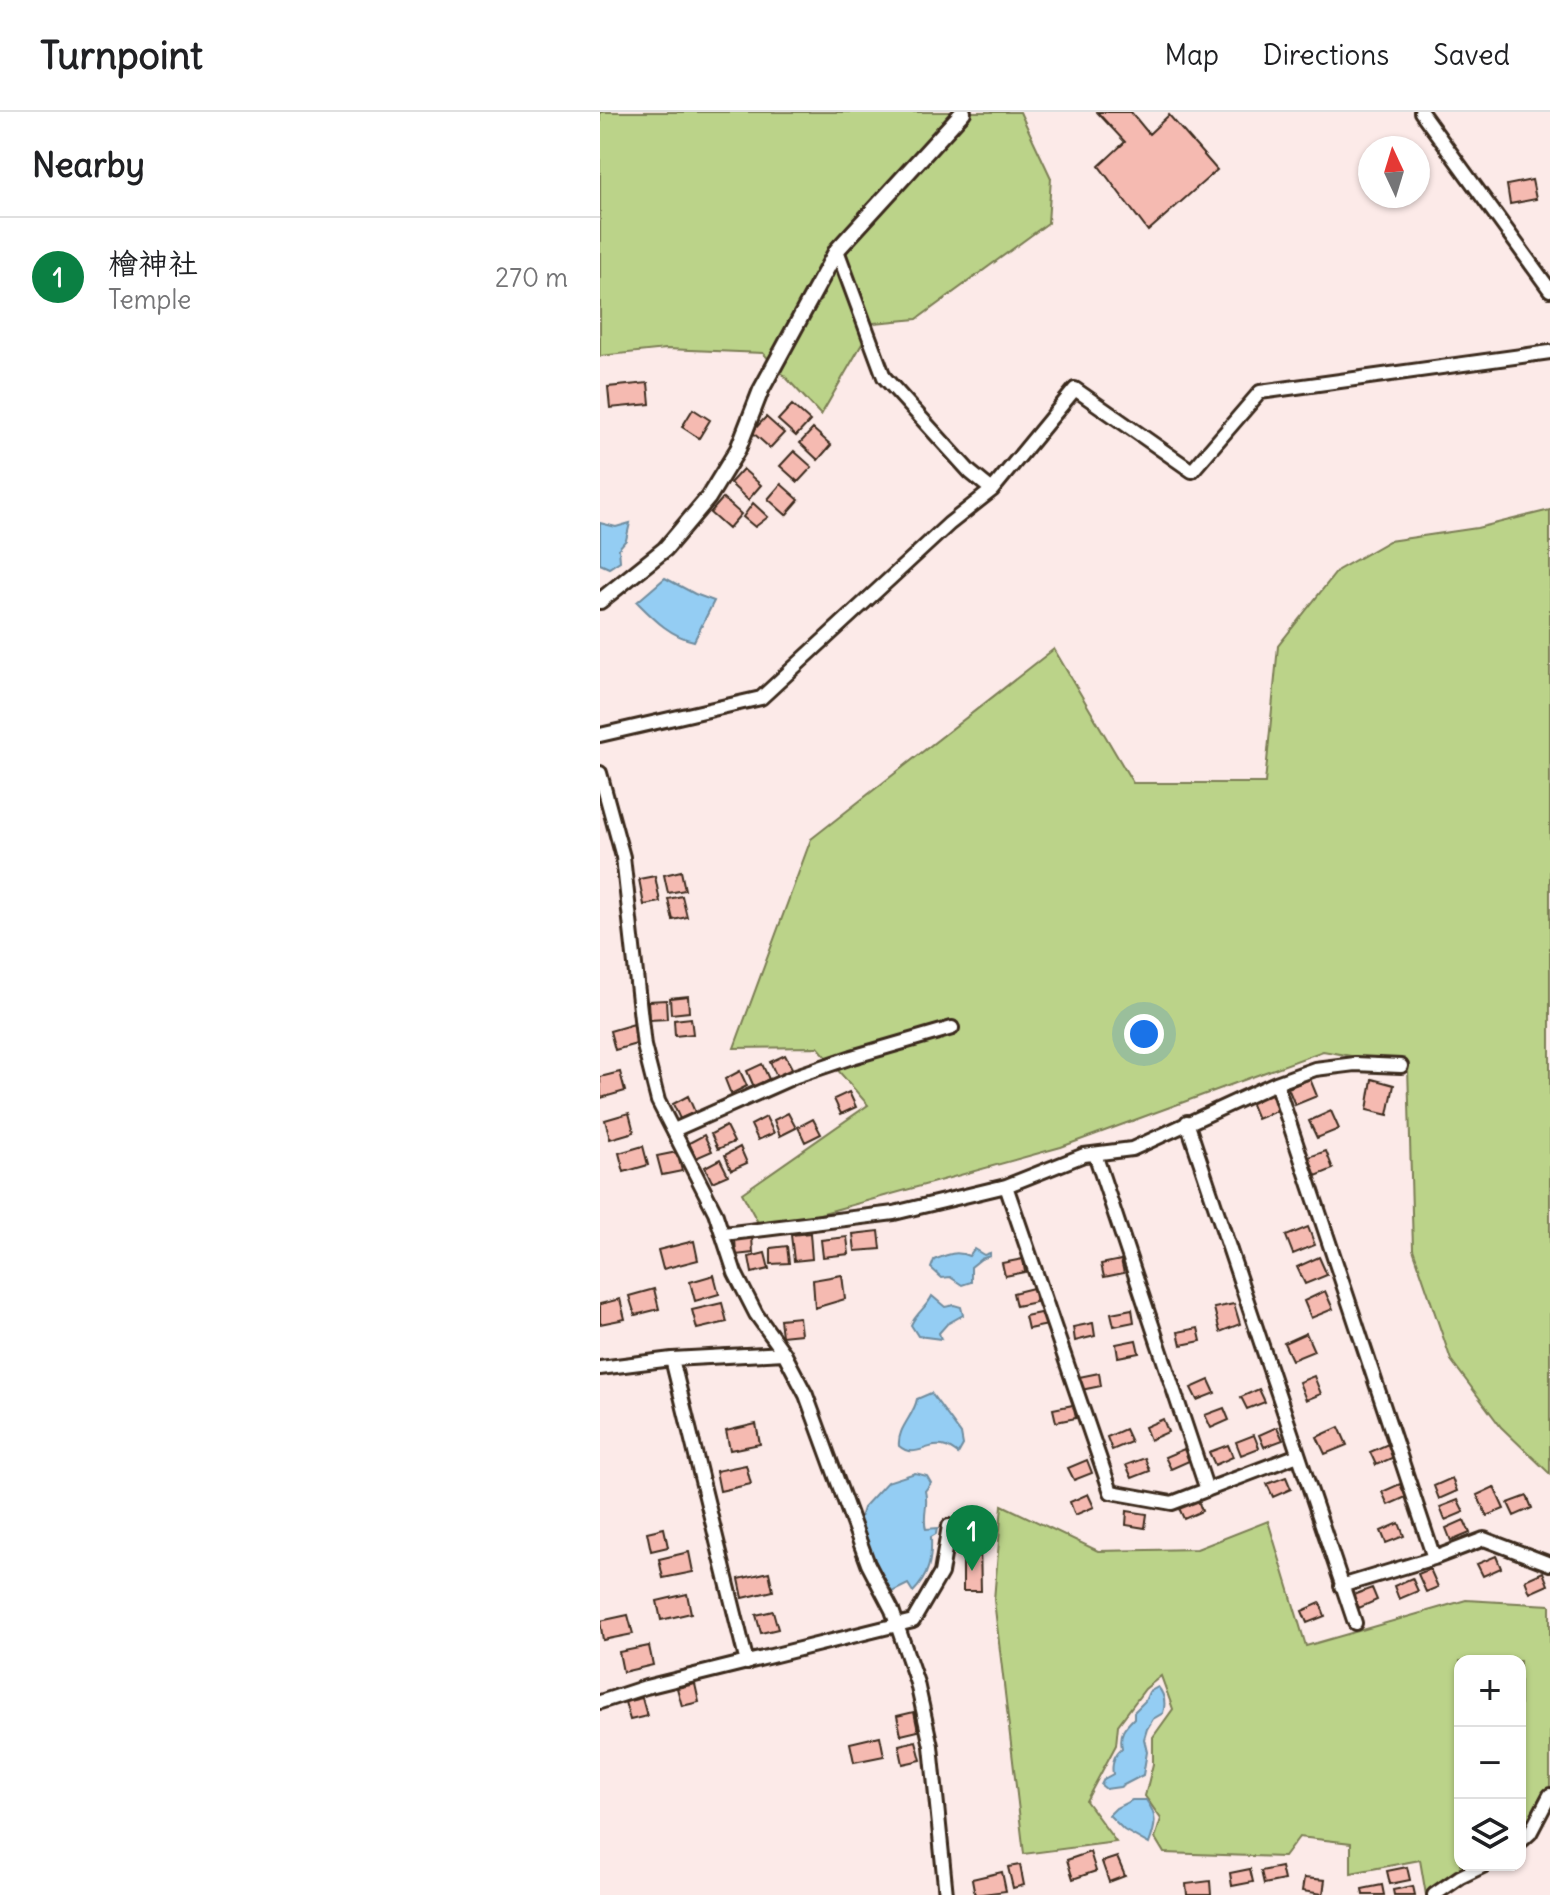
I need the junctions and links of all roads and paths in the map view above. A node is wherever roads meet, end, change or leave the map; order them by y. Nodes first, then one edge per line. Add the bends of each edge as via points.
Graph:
1 (963, 112) edge
2 (1421, 112) edge
3 (837, 250) junction
4 (1550, 290) edge
5 (1550, 352) edge
6 (992, 490) junction
7 (600, 601) edge
8 (600, 735) edge
9 (600, 773) edge
10 (952, 1028) dead end
11 (1401, 1066) dead end
12 (1276, 1083) junction
13 (1187, 1122) junction
14 (674, 1130) junction
15 (1095, 1154) junction
16 (1006, 1186) junction
17 (724, 1234) junction
18 (784, 1353) junction
19 (672, 1359) junction
20 (600, 1368) edge
21 (1298, 1455) junction
22 (1207, 1490) junction
23 (949, 1526) dead end
24 (1434, 1558) junction
25 (1550, 1564) edge
26 (1341, 1586) junction
27 (1355, 1623) dead end
28 (898, 1627) junction
29 (747, 1663) junction
30 (600, 1702) edge
31 (1550, 1795) edge
32 (1526, 1837) edge
33 (1472, 1871) edge
34 (946, 1895) edge
35 (1434, 1895) edge

1 - 3 street
2 - 4 street
3 - 6 street via 884,377
3 - 7 street via 761,390 738,449 708,498 665,549
5 - 6 street via 1260,392 1192,471 1075,389
6 - 8 street via 761,698
9 - 14 street via 623,857 644,1046 658,1101
10 - 14 street via 796,1076
11 - 12 street via 1315,1069
12 - 13 street
12 - 24 street
13 - 15 street via 1132,1149
13 - 21 street
14 - 17 street
15 - 16 street
15 - 22 street
16 - 17 street via 894,1213
16 - 22 street via 1111,1492 1172,1503
17 - 18 street via 735,1273
18 - 19 street
18 - 28 street via 806,1395 868,1564
19 - 20 street
19 - 29 street
21 - 22 street
21 - 26 street
23 - 28 street via 941,1573 913,1621
24 - 25 street via 1484,1539
24 - 26 street
26 - 27 street
28 - 29 street
28 - 34 street via 931,1746
29 - 30 street
31 - 32 street
33 - 35 street

